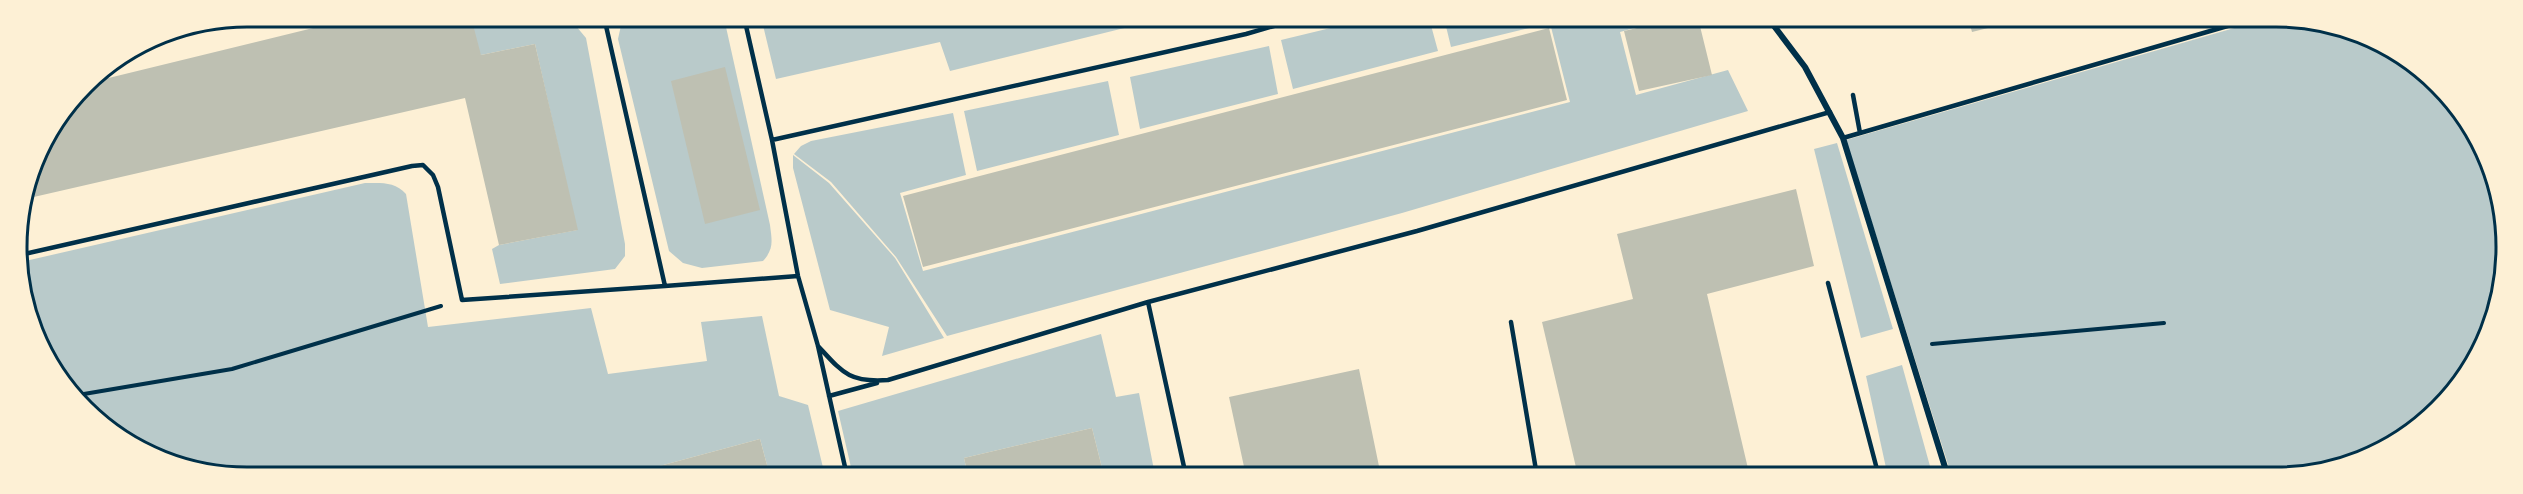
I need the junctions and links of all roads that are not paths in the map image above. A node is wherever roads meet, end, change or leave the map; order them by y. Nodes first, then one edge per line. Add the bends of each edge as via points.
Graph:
1 (606, 27) edge
2 (746, 27) edge
3 (1270, 27) edge
4 (1775, 27) edge
5 (2224, 27) edge
6 (1853, 95) dead end
7 (1830, 112) junction
8 (1860, 133) junction
9 (1843, 138) junction
10 (772, 140) junction
11 (27, 253) edge
12 (798, 276) junction
13 (1828, 283) dead end
14 (665, 286) junction
15 (1148, 302) junction
16 (1511, 322) dead end
17 (818, 346) junction
18 (888, 380) junction
19 (829, 396) junction
20 (845, 467) edge
21 (1184, 467) edge
22 (1535, 467) edge
23 (1876, 467) edge
24 (1944, 467) edge

1 - 14 lane
2 - 10 lane
3 - 10 lane
4 - 7 street via 1805,67
5 - 8 lane
6 - 8 lane
7 - 9 street
7 - 15 lane via 1417,231
8 - 9 lane
9 - 24 street
10 - 12 lane
11 - 14 lane via 423,165 438,187 462,300
12 - 14 lane
12 - 17 lane
13 - 23 lane
15 - 18 lane
15 - 21 lane
16 - 22 lane
17 - 18 lane via 845,374 872,381
17 - 19 lane
18 - 19 lane
19 - 20 lane

